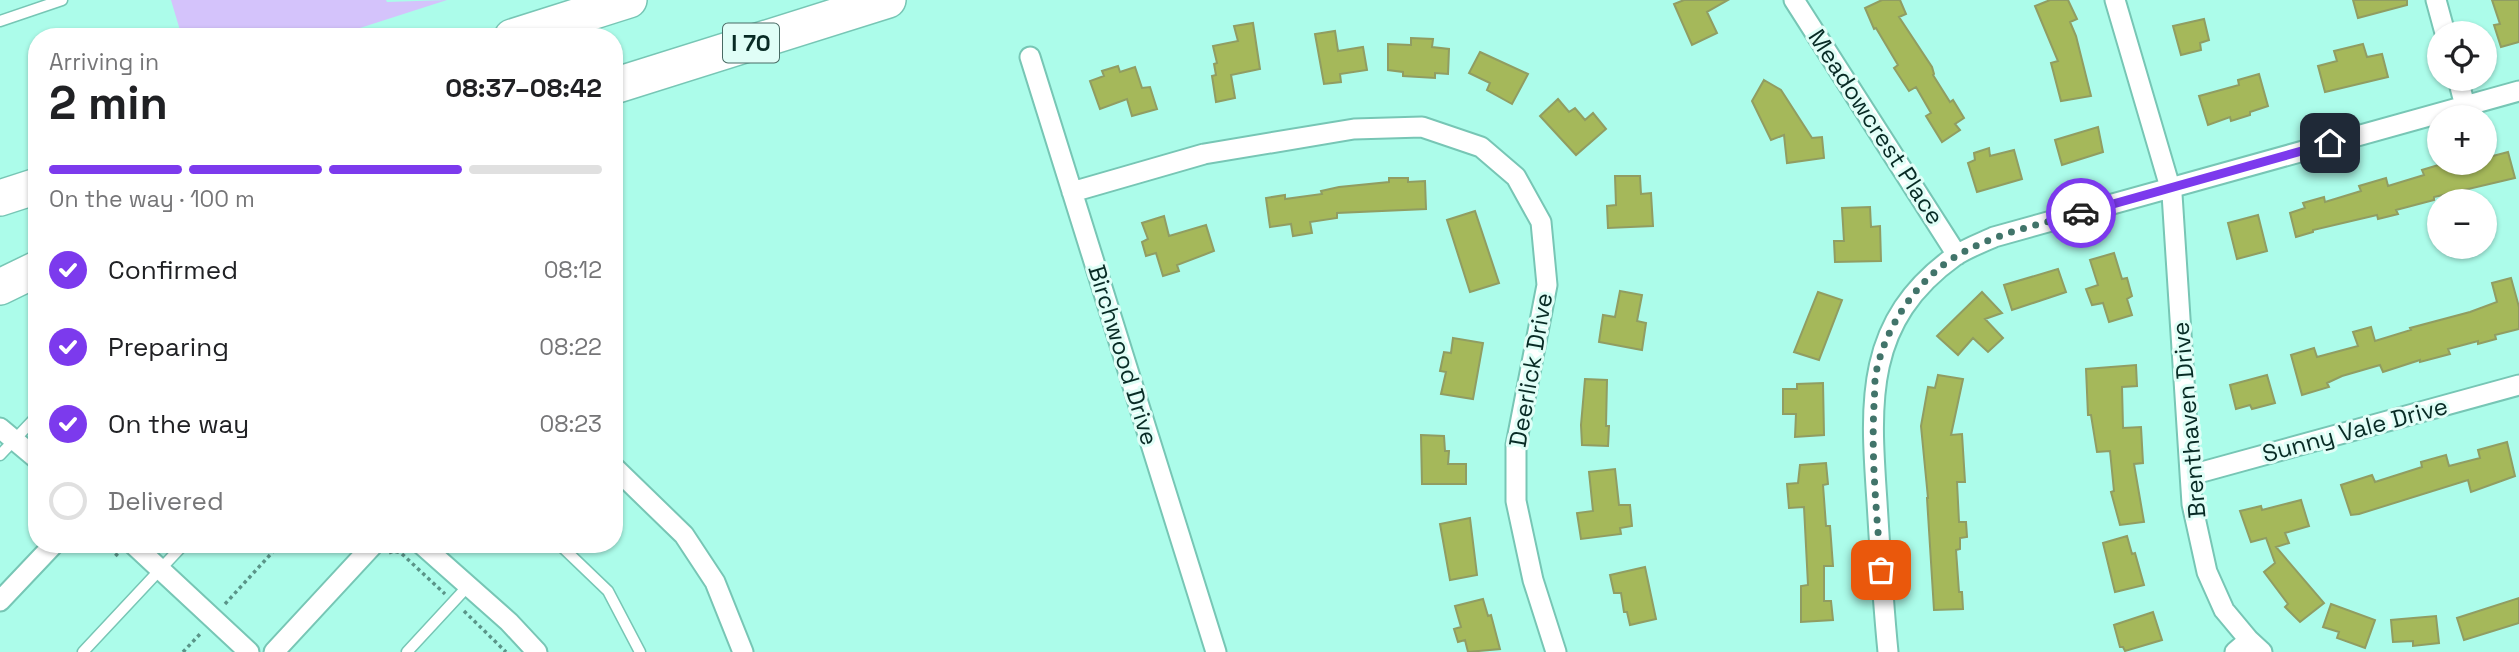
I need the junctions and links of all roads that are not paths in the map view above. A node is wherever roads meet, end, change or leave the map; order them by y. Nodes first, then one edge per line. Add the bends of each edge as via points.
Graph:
1 (62, 0) edge
2 (629, 0) edge
3 (888, 0) edge
4 (1794, 0) edge
5 (2115, 0) edge
6 (2436, 0) edge
7 (0, 21) edge
8 (2442, 21) edge
9 (540, 28) edge
10 (1030, 57) dead end
11 (623, 83) edge
12 (2519, 91) edge
13 (2469, 105) edge
14 (2427, 116) edge
15 (2170, 187) junction
16 (1072, 192) junction
17 (1957, 255) junction
18 (28, 271) edge
19 (28, 273) edge
20 (0, 279) edge
21 (0, 287) edge
22 (2519, 385) edge
23 (28, 422) edge
24 (8, 434) edge
25 (28, 451) edge
26 (0, 455) edge
27 (2191, 475) junction
28 (623, 476) edge
29 (45, 553) edge
30 (142, 553) edge
31 (176, 553) edge
32 (383, 553) edge
33 (431, 553) edge
34 (568, 553) edge
35 (160, 570) junction
36 (468, 586) junction
37 (0, 601) edge
38 (2248, 648) edge
39 (83, 652) edge
40 (249, 652) edge
41 (274, 652) edge
42 (407, 652) edge
43 (537, 652) edge
44 (640, 652) edge
45 (743, 652) edge
46 (1216, 652) edge
47 (1556, 652) edge
48 (1888, 652) edge

1 - 7 lane
2 - 9 highway
3 - 11 highway, I 70
4 - 17 street, Meadowcrest Place
5 - 15 street, Brenthaven Drive
6 - 8 street
10 - 16 street, Birchwood Drive
12 - 13 street
14 - 15 street
15 - 17 street via 1994,237
15 - 27 street, Brenthaven Drive
16 - 46 street, Birchwood Drive
16 - 47 street, Deerlick Drive via 1204,154 1354,129 1422,127 1481,147 1516,177 1541,222 1546,285 1516,445 1516,501 1533,580
17 - 48 street via 1915,292 1900,314 1876,374 1872,437
18 - 20 highway
19 - 21 highway
22 - 27 street, Sunny Vale Drive
23 - 24 lane
24 - 25 street
24 - 26 lane
27 - 38 street, Brenthaven Drive via 2192,504 2207,572
28 - 45 street via 684,535 715,582
29 - 37 street
30 - 35 street
31 - 35 lane
32 - 41 street
33 - 36 street
34 - 44 lane via 608,591
35 - 39 lane
35 - 40 street
36 - 42 lane
36 - 43 street

